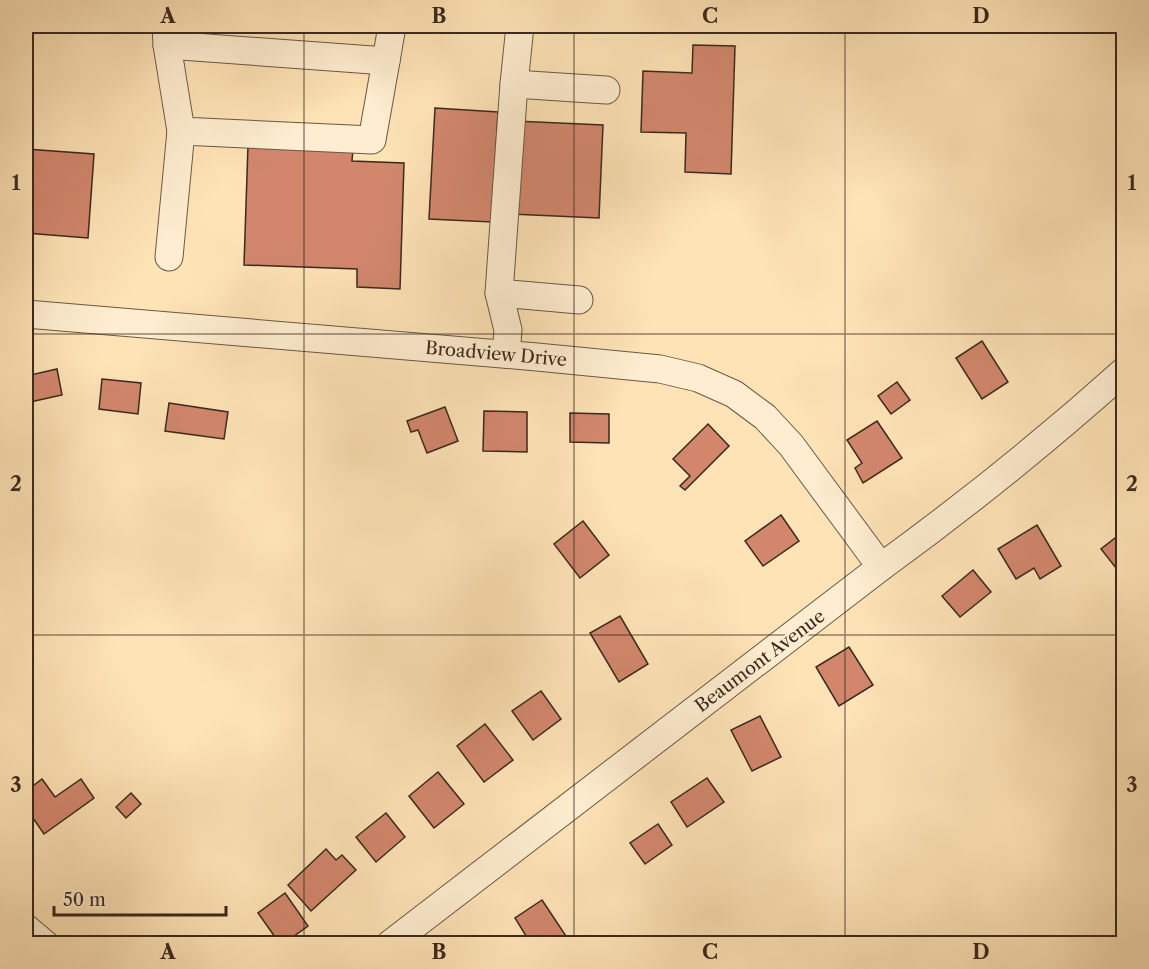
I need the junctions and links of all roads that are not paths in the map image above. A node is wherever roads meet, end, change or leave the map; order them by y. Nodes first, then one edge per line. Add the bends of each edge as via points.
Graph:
1 (392, 26) edge
2 (520, 26) edge
3 (167, 35) edge
4 (386, 61) junction
5 (514, 84) junction
6 (606, 90) dead end
7 (181, 131) junction
8 (169, 257) dead end
9 (499, 293) junction
10 (579, 300) dead end
11 (26, 314) edge
12 (506, 354) junction
13 (1124, 371) edge
14 (882, 567) junction
15 (26, 928) edge
16 (45, 944) edge
17 (390, 944) edge

1 - 4 street
2 - 5 street
3 - 4 street
3 - 7 street
4 - 7 street via 372,140
5 - 6 street
5 - 9 street
7 - 8 street
9 - 10 street
9 - 12 street via 508,330
11 - 12 street, Broadview Drive
12 - 14 street, Broadview Drive via 660,369 698,378 734,394 765,417 791,445
13 - 14 street, Beaumont Avenue via 1013,467
14 - 17 street, Beaumont Avenue
15 - 16 street

